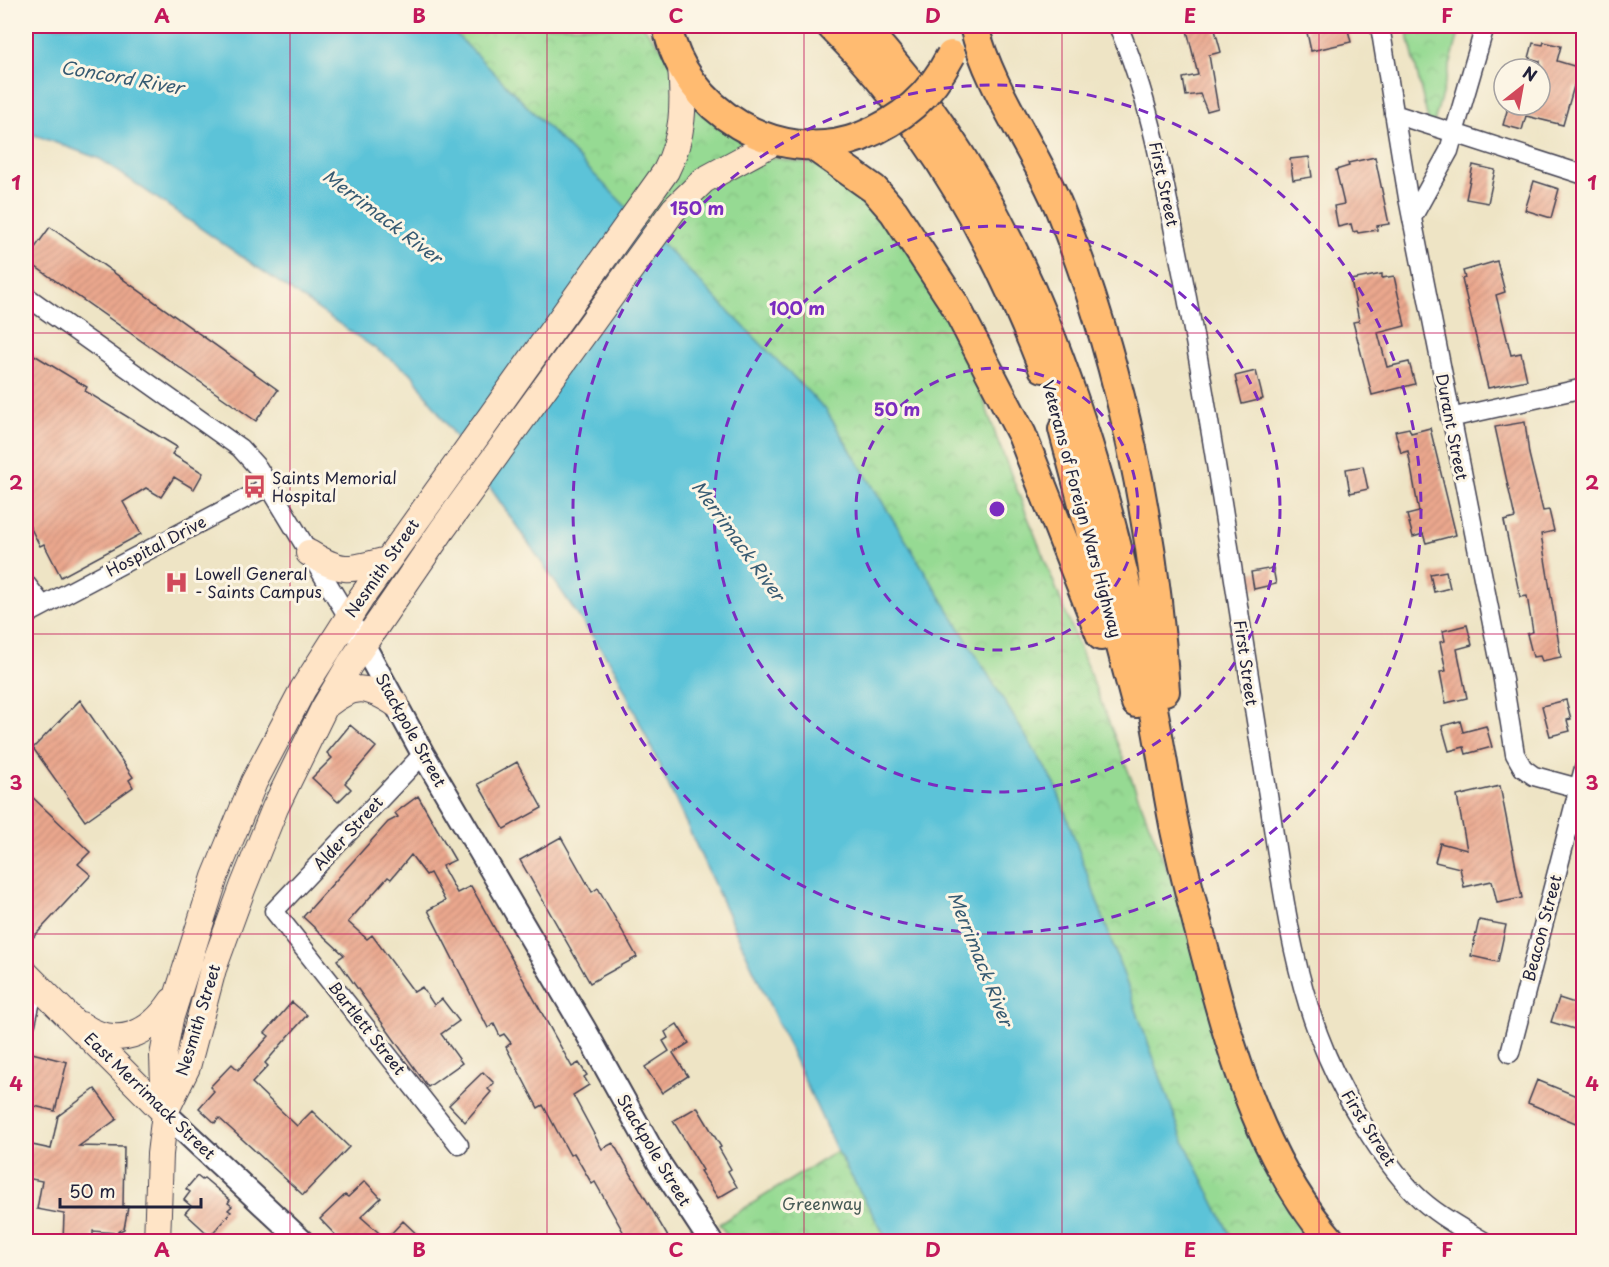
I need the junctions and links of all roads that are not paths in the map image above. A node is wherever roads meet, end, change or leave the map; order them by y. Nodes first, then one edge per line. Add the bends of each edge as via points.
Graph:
1 (831, 26) edge
2 (861, 26) edge
3 (960, 26) edge
4 (974, 26) edge
5 (1118, 26) edge
6 (1380, 26) edge
7 (1485, 26) edge
8 (666, 29) edge
9 (681, 66) junction
10 (1394, 114) junction
11 (1454, 133) junction
12 (776, 141) junction
13 (812, 145) junction
14 (1584, 175) edge
15 (1412, 218) junction
16 (26, 296) edge
17 (1584, 388) edge
18 (1450, 418) junction
19 (269, 486) junction
20 (309, 553) junction
21 (387, 560) junction
22 (26, 584) edge
23 (43, 606) junction
24 (26, 615) edge
25 (348, 617) junction
26 (363, 645) junction
27 (396, 704) junction
28 (325, 706) junction
29 (423, 754) junction
30 (1584, 768) edge
31 (1578, 788) junction
32 (1176, 831) junction
33 (274, 911) joint
34 (30, 978) edge
35 (177, 993) junction
36 (66, 1014) junction
37 (26, 1023) edge
38 (1510, 1053) dead end
39 (165, 1113) junction
40 (459, 1145) dead end
41 (157, 1242) edge
42 (303, 1242) edge
43 (711, 1242) edge
44 (1332, 1242) edge
45 (1485, 1242) edge

1 - 32 main road, Veterans of Foreign Wars Highway via 880,82 927,146 982,233 1017,304 1068,444 1125,668
2 - 32 main road, Veterans of Foreign Wars Highway via 903,73 960,154 1007,236 1046,322 1077,408 1105,505 1143,660
3 - 13 main road, bridge via 941,74 918,103 882,129
4 - 32 main road via 989,70 1059,208 1088,288 1118,398 1141,501 1157,600
5 - 45 street, First Street via 1134,64 1153,131 1182,272 1282,888 1313,1022 1336,1076 1395,1170 1416,1195 1444,1218
6 - 10 street, Durant Street
7 - 11 street
8 - 9 main road
9 - 12 main road via 714,107 743,128
9 - 21 main road, Nesmith Street via 681,134 676,153 655,189
10 - 11 street
10 - 15 street, Durant Street
11 - 14 street
11 - 15 street via 1449,151
12 - 13 main road
12 - 26 main road, Nesmith Street via 704,180 674,209
13 - 32 main road via 874,189 894,212 978,347 1046,493
15 - 18 street, Durant Street
16 - 19 street, Stackpole Street via 240,448
17 - 18 street
18 - 31 street, Durant Street via 1515,754 1523,768 1534,776
19 - 20 street, Stackpole Street
19 - 23 street, Hospital Drive
20 - 21 main road via 331,567 352,569
20 - 25 street, Stackpole Street
21 - 25 main road, Nesmith Street
22 - 23 street
23 - 24 street, Hospital Drive
25 - 26 street, Stackpole Street
25 - 35 main road, Nesmith Street via 303,688 254,782 215,877
26 - 27 street, Stackpole Street
26 - 28 main road, Nesmith Street
27 - 28 main road via 377,692 362,689 342,693
27 - 29 street, Stackpole Street
28 - 39 main road, Nesmith Street via 275,808 243,886 213,969 188,1067
29 - 33 street, Alder Street
29 - 43 street, Stackpole Street via 658,1163
30 - 31 street, Beacon Street
31 - 38 street, Beacon Street
32 - 44 main road, Veterans of Foreign Wars Highway via 1217,997 1249,1096 1282,1169
33 - 40 street, Bartlett Street
34 - 36 main road, East Merrimack Street
34 - 37 street
35 - 36 main road via 151,1026 120,1037 89,1030
35 - 39 main road, Nesmith Street via 163,1056
36 - 39 main road, East Merrimack Street
39 - 41 main road, Nesmith Street
39 - 42 street, East Merrimack Street

